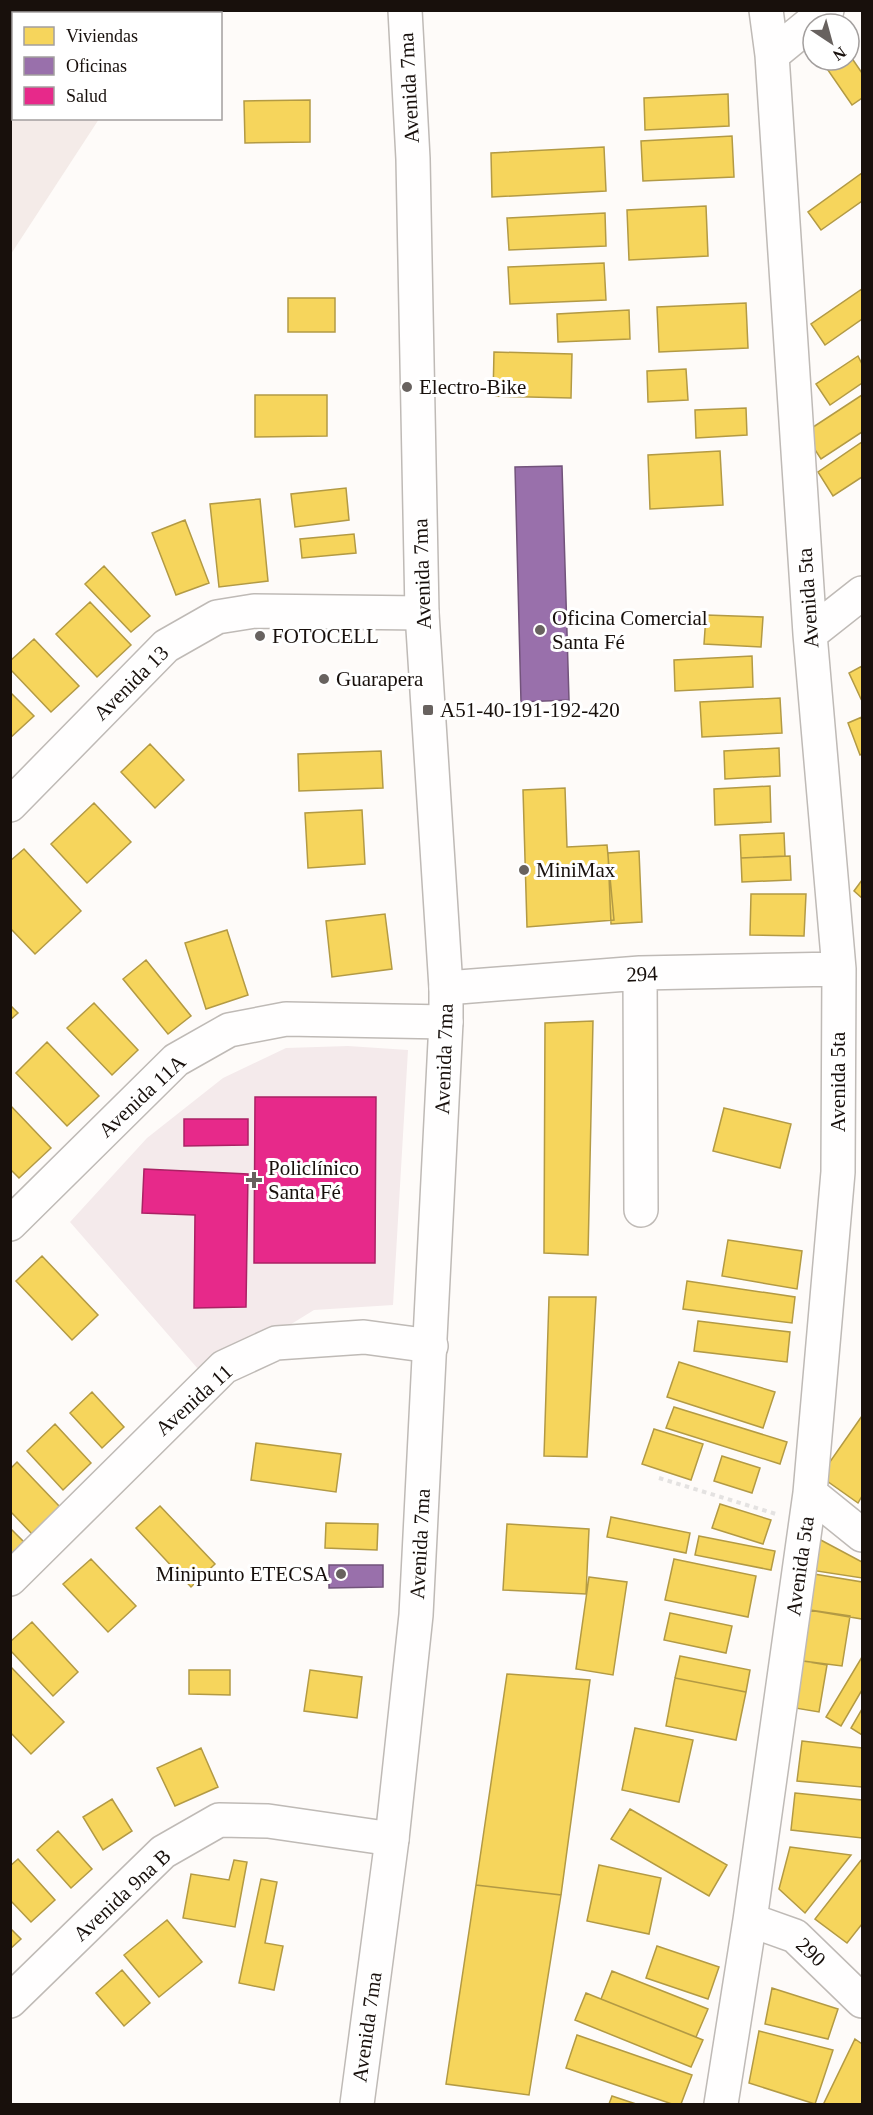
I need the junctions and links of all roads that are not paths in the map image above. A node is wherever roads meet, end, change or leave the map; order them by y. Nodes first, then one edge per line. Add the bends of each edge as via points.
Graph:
1 (405, 10) edge
2 (766, 10) edge
3 (827, 10) edge
4 (772, 55) junction
5 (862, 593) edge
6 (422, 613) junction
7 (810, 634) junction
8 (10, 805) edge
9 (836, 924) junction
10 (862, 945) edge
11 (839, 969) junction
12 (640, 973) junction
13 (446, 988) junction
14 (446, 1022) junction
15 (641, 1210) dead end
16 (10, 1224) edge
17 (430, 1346) junction
18 (808, 1508) junction
19 (862, 1535) edge
20 (10, 1580) edge
21 (392, 1839) junction
22 (750, 1920) junction
23 (10, 2001) edge
24 (862, 2001) edge
25 (357, 2104) edge
26 (721, 2104) edge

1 - 6 main road, Avenida 7ma via 413,159
2 - 4 main road, Avenida 5ta
3 - 4 main road
4 - 7 main road, Avenida 5ta
5 - 7 main road
6 - 8 main road, Avenida 13 via 254,611 217,616 166,646
6 - 13 main road, Avenida 7ma
7 - 9 main road, Avenida 5ta
9 - 10 main road
9 - 11 main road, Avenida 5ta
11 - 12 main road, 294
11 - 18 main road, Avenida 5ta via 838,1172
12 - 13 main road, 294
12 - 15 main road
13 - 14 main road, Avenida 7ma
14 - 16 main road, Avenida 11A via 286,1019 230,1030 176,1060
14 - 17 main road, Avenida 7ma
17 - 20 main road, Avenida 11 via 364,1337 276,1343 224,1368
17 - 21 main road, Avenida 7ma via 416,1615
18 - 19 main road
18 - 22 main road, Avenida 5ta
21 - 23 main road, Avenida 9na B via 268,1821 219,1820 163,1852
21 - 25 main road, Avenida 7ma
22 - 24 main road, 290 via 795,1936
22 - 26 main road, Avenida 5ta

